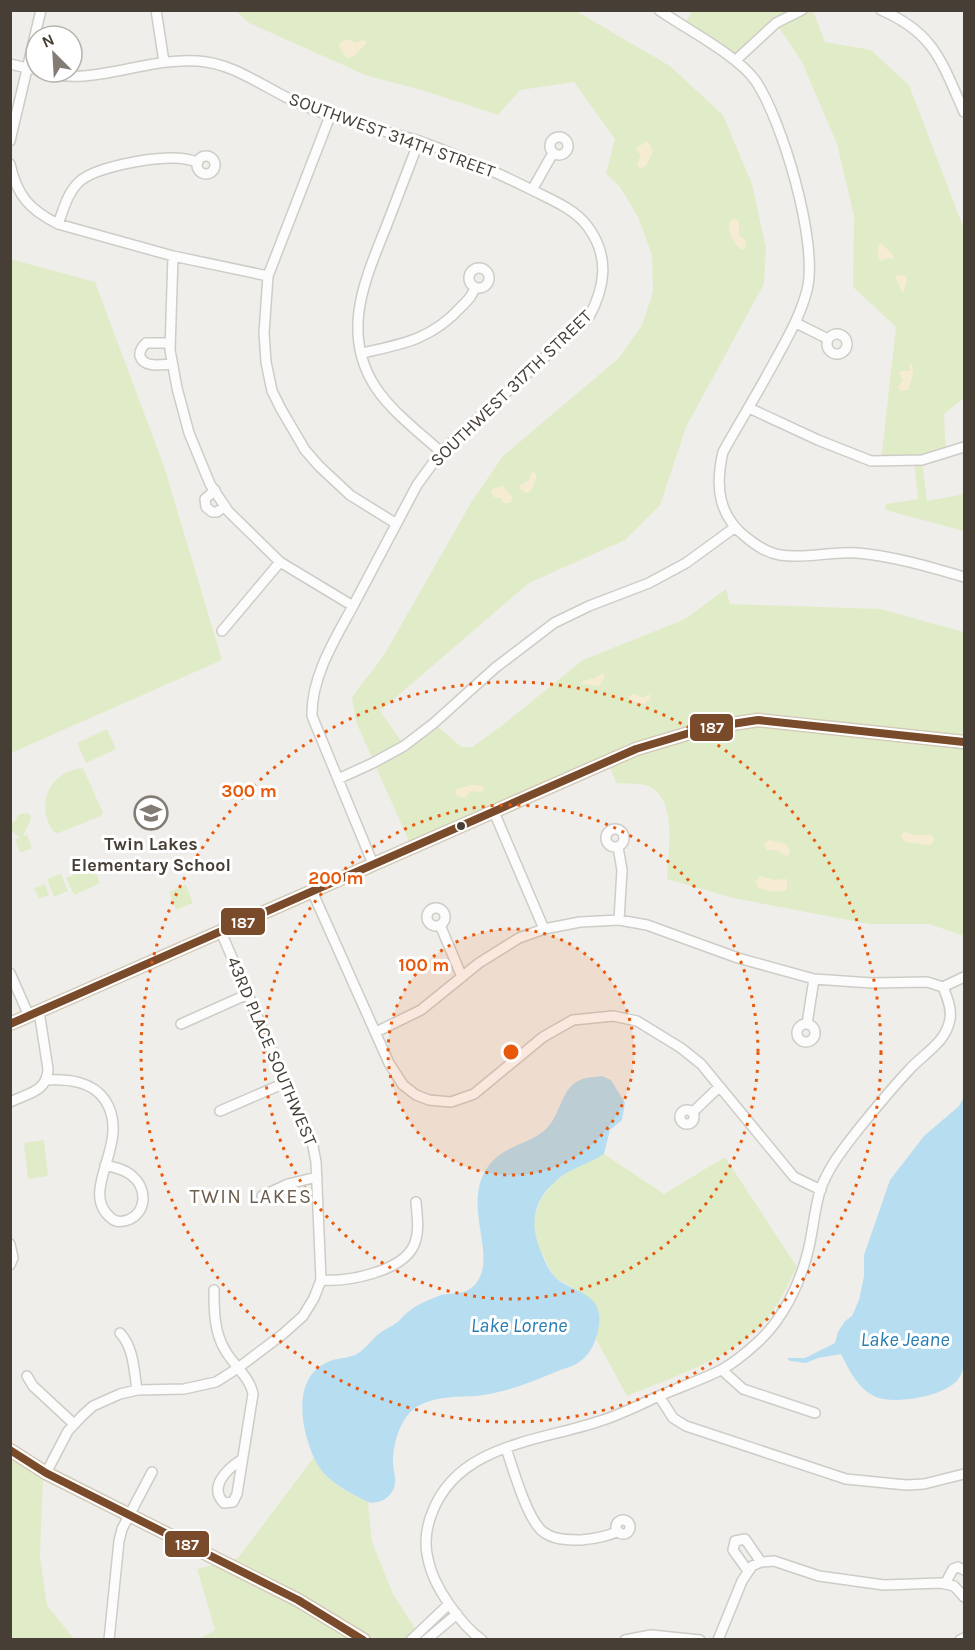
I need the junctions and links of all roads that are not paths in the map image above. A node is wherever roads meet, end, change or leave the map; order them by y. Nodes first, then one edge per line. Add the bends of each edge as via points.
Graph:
1 (156, 10) edge
2 (659, 10) edge
3 (802, 10) edge
4 (881, 10) edge
5 (736, 60) junction
6 (164, 62) junction
7 (84, 77) edge
8 (27, 84) edge
9 (964, 112) edge
10 (330, 116) junction
11 (10, 141) edge
12 (419, 141) junction
13 (553, 153) dead end
14 (198, 162) dead end
15 (10, 164) edge
16 (532, 190) junction
17 (58, 224) junction
18 (173, 256) junction
19 (602, 260) joint
20 (268, 276) junction
21 (475, 286) dead end
22 (796, 323) junction
23 (828, 339) dead end
24 (170, 344) junction
25 (362, 353) junction
26 (172, 364) junction
27 (749, 408) junction
28 (964, 447) edge
29 (441, 452) junction
30 (214, 490) junction
31 (225, 506) junction
32 (395, 523) junction
33 (734, 528) junction
34 (280, 562) junction
35 (964, 578) edge
36 (353, 606) junction
37 (222, 632) dead end
38 (964, 742) edge
39 (338, 779) junction
40 (494, 812) junction
41 (618, 847) dead end
42 (373, 864) junction
43 (312, 891) junction
44 (619, 920) junction
45 (440, 926) dead end
46 (544, 929) junction
47 (220, 932) junction
48 (10, 973) edge
49 (462, 976) junction
50 (964, 977) edge
51 (814, 979) junction
52 (943, 987) junction
53 (248, 994) junction
54 (34, 1013) junction
55 (10, 1024) edge
56 (181, 1024) dead end
57 (807, 1024) dead end
58 (376, 1032) junction
59 (47, 1080) junction
60 (286, 1082) junction
61 (719, 1087) junction
62 (10, 1102) edge
63 (220, 1111) dead end
64 (693, 1112) dead end
65 (105, 1165) junction
66 (316, 1177) junction
67 (821, 1190) junction
68 (262, 1196) dead end
69 (416, 1202) dead end
70 (10, 1244) edge
71 (10, 1264) edge
72 (321, 1280) junction
73 (214, 1290) dead end
74 (120, 1333) dead end
75 (238, 1368) junction
76 (722, 1370) junction
77 (27, 1376) dead end
78 (137, 1390) junction
79 (659, 1396) junction
80 (815, 1413) dead end
81 (74, 1424) junction
82 (506, 1448) junction
83 (10, 1450) edge
84 (241, 1460) dead end
85 (152, 1472) dead end
86 (46, 1473) junction
87 (964, 1474) edge
88 (130, 1514) junction
89 (618, 1532) dead end
90 (754, 1566) junction
91 (964, 1570) edge
92 (945, 1584) junction
93 (963, 1590) edge
94 (449, 1604) junction
95 (457, 1614) junction
96 (964, 1638) edge
97 (110, 1640) edge
98 (364, 1640) edge
99 (411, 1640) edge
100 (426, 1640) edge
101 (483, 1640) edge
102 (625, 1640) edge
103 (700, 1640) edge
104 (718, 1640) edge
105 (960, 1640) edge

1 - 6 street
2 - 5 street
3 - 5 street via 776,23
4 - 9 street via 922,34 933,46
5 - 22 street via 755,80 768,107 804,219 810,278
6 - 7 street, SOUTHWEST 314TH STREET
6 - 10 street, SOUTHWEST 314TH STREET via 222,65
8 - 11 street
10 - 12 street, SOUTHWEST 314TH STREET
10 - 20 street
12 - 16 street, SOUTHWEST 314TH STREET
12 - 25 street via 362,287 357,330
13 - 16 street
14 - 17 street via 156,159 86,176 70,194
15 - 17 street via 17,188 31,207
16 - 19 street, SOUTHWEST 314TH STREET via 578,216 596,241
17 - 18 street
18 - 20 street
18 - 24 street
19 - 29 street, SOUTHWEST 317TH STREET via 603,284 589,317
20 - 32 street via 266,362 280,409 319,466 350,495
21 - 25 street via 472,295 444,325 410,341
22 - 23 street
22 - 27 street
24 - 26 street
24 - 26 street via 146,344 140,356 150,365
25 - 29 street via 376,387 392,408
26 - 30 street via 189,433
27 - 28 street via 871,461 922,460
27 - 33 street via 723,452 719,470 724,509
29 - 32 street, SOUTHWEST 317TH STREET
30 - 31 street
30 - 31 street via 205,499 206,507 217,512
31 - 34 street
32 - 36 street, SOUTHWEST 317TH STREET
33 - 35 street via 768,552 858,553
33 - 39 street via 686,563 649,583 554,623 412,740
34 - 36 street
34 - 37 street
36 - 39 street, SOUTHWEST 317TH STREET via 333,643 312,702 315,725
38 - 40 main road via 748,721 655,742
39 - 42 street, SOUTHWEST 317TH STREET
40 - 42 main road
40 - 46 street
41 - 44 street via 622,870
42 - 43 main road
43 - 47 main road
43 - 58 street
44 - 46 street
44 - 51 street via 647,925 738,958
45 - 49 street
46 - 49 street via 519,938
47 - 53 street, 43RD PLACE SOUTHWEST
47 - 54 main road
48 - 54 street
49 - 58 street via 421,1010
50 - 52 street
51 - 52 street via 927,982
51 - 57 street
52 - 67 street via 951,1018 945,1033 857,1130 835,1160
53 - 56 street
53 - 60 street, 43RD PLACE SOUTHWEST
54 - 55 main road
54 - 59 street via 48,1069
58 - 61 street via 394,1072 409,1090 429,1100 451,1102 474,1094 556,1029 573,1020 613,1016 636,1021 688,1054
59 - 62 street via 37,1091
59 - 65 street via 78,1082 103,1097 114,1125
60 - 63 street
60 - 66 street, 43RD PLACE SOUTHWEST via 314,1146
61 - 64 street
61 - 67 street via 794,1178
65 - 65 street via 99,1187 104,1208 116,1222 130,1219 143,1205 142,1189 131,1174
66 - 68 street
66 - 72 street, 43RD PLACE SOUTHWEST
67 - 76 street via 808,1252 788,1304 760,1340
69 - 72 street via 417,1235 406,1255 356,1279
70 - 71 street
72 - 75 street via 303,1316
73 - 75 street via 218,1335
74 - 78 street via 130,1348
75 - 78 street via 216,1382
75 - 84 street via 253,1394
76 - 79 street
76 - 80 street via 742,1389
77 - 81 street
78 - 81 street via 106,1399
79 - 82 street via 584,1427
79 - 87 street via 674,1418 686,1426 846,1479 886,1485 924,1484
81 - 86 street
82 - 89 street via 540,1529 551,1537 566,1540
82 - 94 street via 466,1468 437,1499 425,1546 436,1585
83 - 86 main road
85 - 88 street
86 - 88 main road
88 - 97 street via 117,1552
88 - 98 main road via 298,1600
90 - 90 street via 733,1550 735,1541 745,1539
90 - 92 street via 774,1561 819,1576 884,1585
90 - 104 street via 742,1581
91 - 92 street via 952,1569
92 - 93 street
94 - 95 street
94 - 99 street
95 - 100 street
95 - 101 street
96 - 105 street
102 - 103 street via 651,1635

